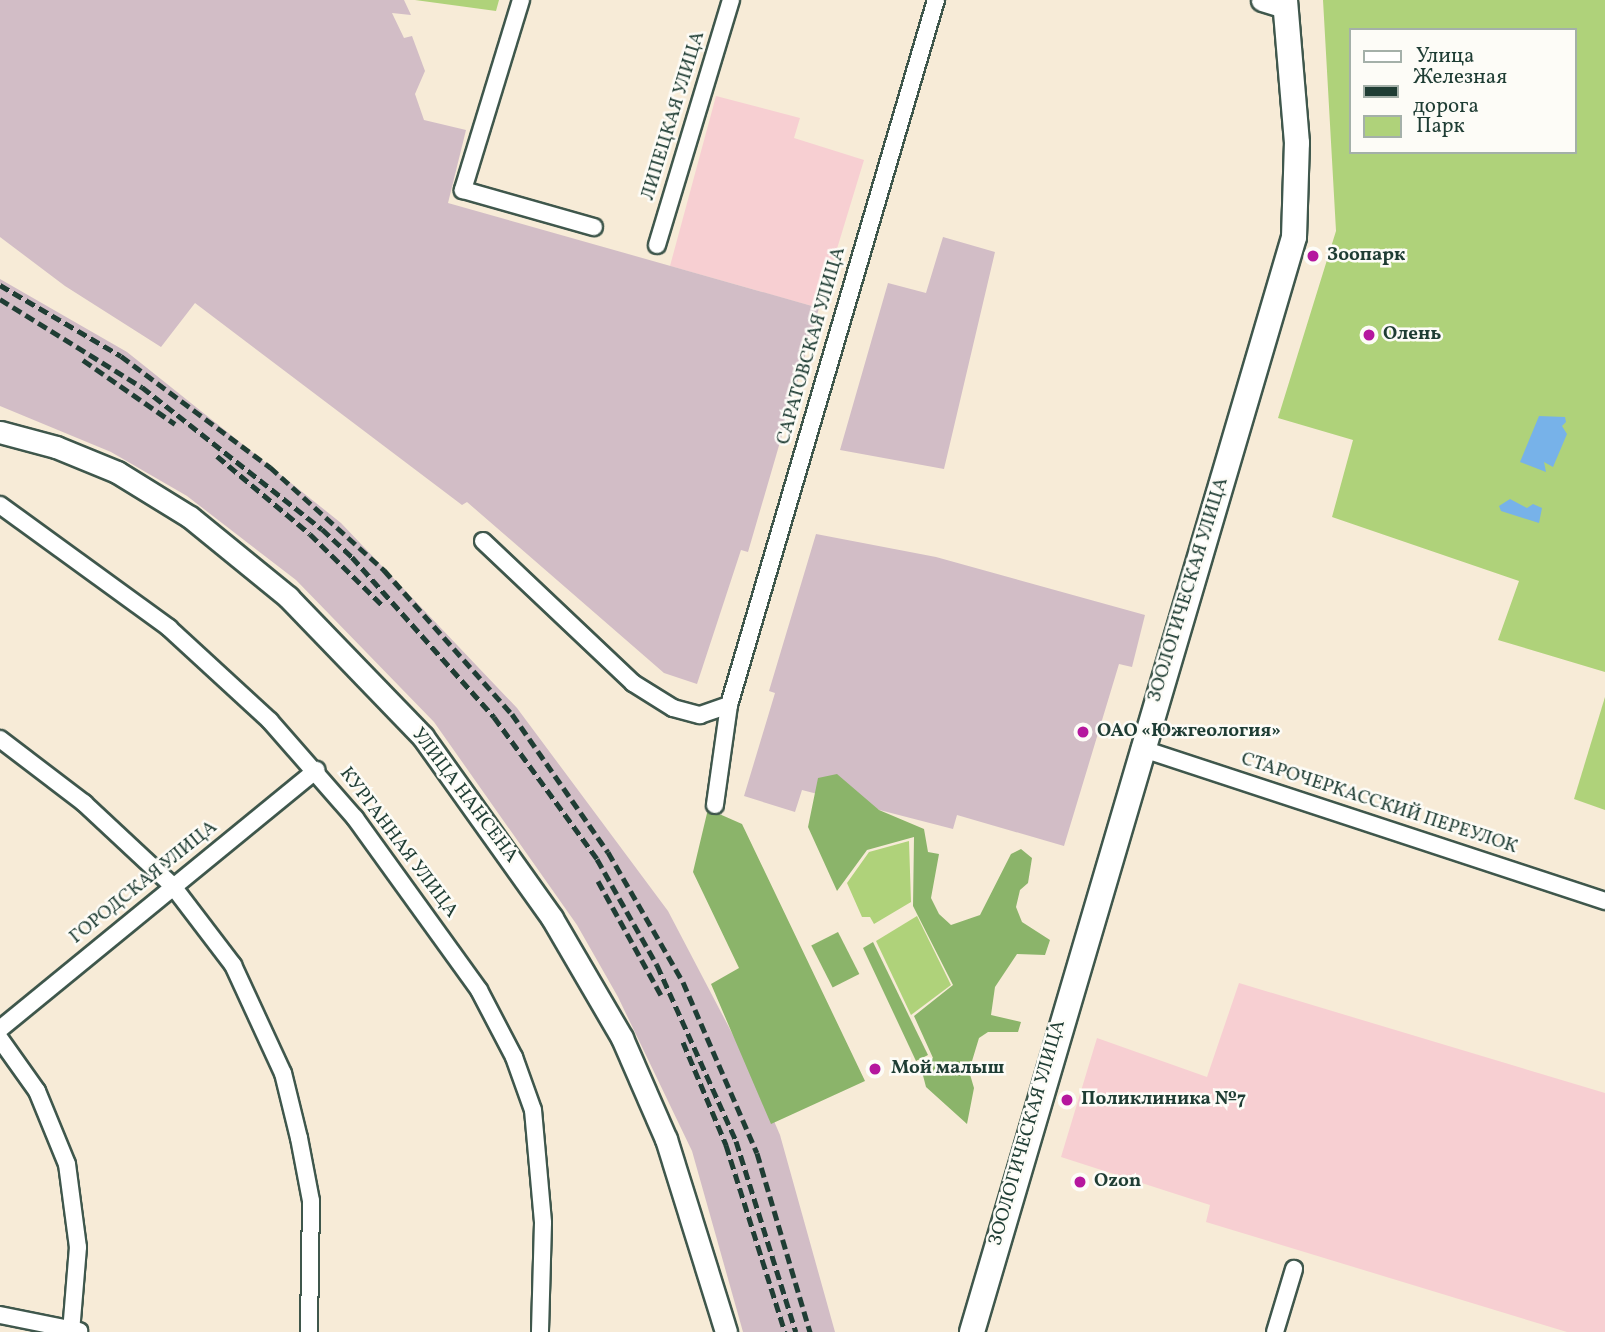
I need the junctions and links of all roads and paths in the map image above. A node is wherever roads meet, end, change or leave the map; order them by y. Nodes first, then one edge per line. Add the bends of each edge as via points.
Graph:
1 (521, 0) edge
2 (731, 0) edge
3 (936, 0) edge
4 (1277, 2) edge
5 (594, 227) dead end
6 (657, 245) dead end
7 (0, 432) edge
8 (0, 505) edge
9 (483, 541) dead end
10 (729, 705) junction
11 (0, 739) edge
12 (1140, 748) junction
13 (317, 770) junction
14 (715, 805) dead end
15 (172, 885) junction
16 (1605, 901) edge
17 (0, 1029) edge
18 (0, 1039) edge
19 (1294, 1269) dead end
20 (0, 1315) edge
21 (75, 1331) edge
22 (309, 1332) edge
23 (540, 1332) edge
24 (726, 1332) edge
25 (972, 1332) edge
26 (1275, 1332) edge

1 - 5 street via 463,190
2 - 6 street, ЛИПЕЦКАЯ УЛИЦА
3 - 10 street, САРАТОВСКАЯ УЛИЦА
4 - 12 main road, ЗООЛОГИЧЕСКАЯ УЛИЦА via 1297,143 1294,237
7 - 24 main road, УЛИЦА НАНСЕНА via 55,447 117,472 190,517 288,597 423,737 545,907 622,1038 666,1139
8 - 13 street, КУРГАННАЯ УЛИЦА via 169,628
9 - 10 street via 633,683 673,708 700,715
10 - 14 street, САРАТОВСКАЯ УЛИЦА
11 - 15 street via 84,803
12 - 16 street, СТАРОЧЕРКАССКИЙ ПЕРЕУЛОК
12 - 25 main road, ЗООЛОГИЧЕСКАЯ УЛИЦА
13 - 15 street, ГОРОДСКАЯ УЛИЦА
13 - 23 street, КУРГАННАЯ УЛИЦА via 416,897 479,990 514,1057 533,1110 541,1163
15 - 17 street, ГОРОДСКАЯ УЛИЦА
15 - 22 street via 233,965 283,1073 311,1201
18 - 21 street via 37,1091 67,1164 78,1247
19 - 26 street
20 - 21 street

